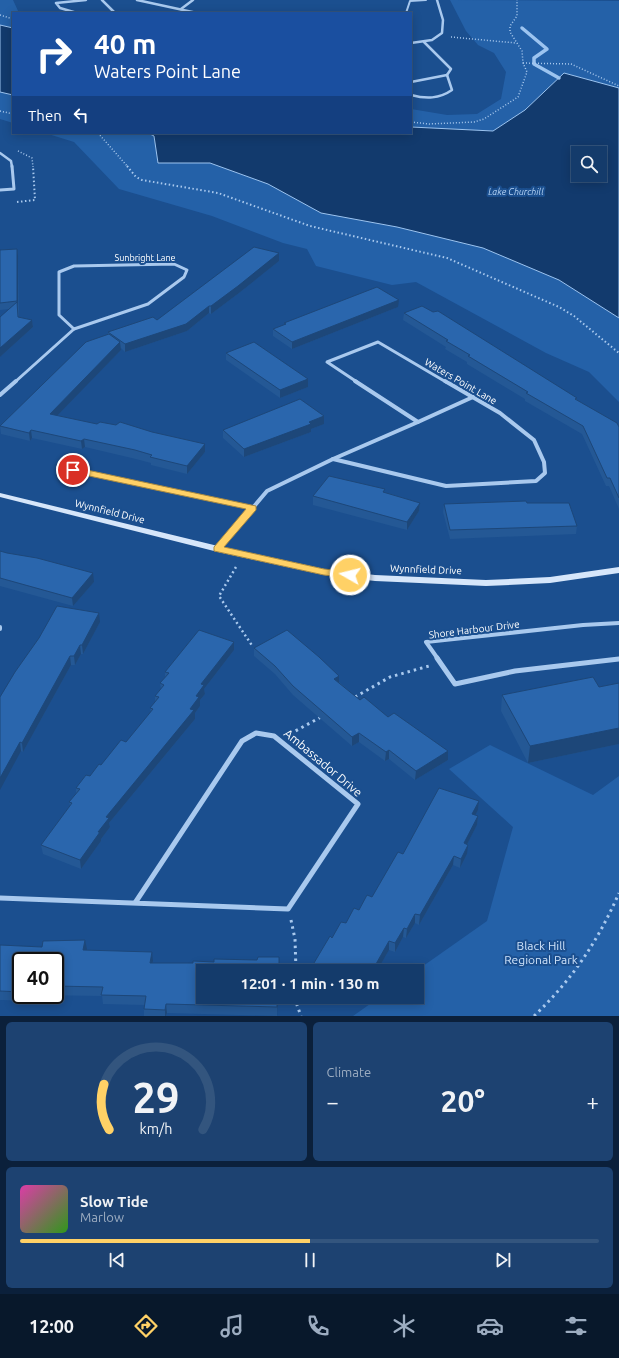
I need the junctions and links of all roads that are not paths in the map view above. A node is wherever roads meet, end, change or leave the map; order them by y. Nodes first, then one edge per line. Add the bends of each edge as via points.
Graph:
1 (86, 0) edge
2 (102, 0) edge
3 (137, 0) edge
4 (193, 0) edge
5 (426, 0) edge
6 (437, 0) edge
7 (181, 9) junction
8 (74, 12) edge
9 (114, 12) edge
10 (193, 12) edge
11 (406, 12) edge
12 (424, 42) junction
13 (412, 43) edge
14 (447, 76) junction
15 (412, 82) edge
16 (412, 96) edge
17 (0, 153) edge
18 (0, 190) edge
19 (74, 329) junction
20 (0, 395) edge
21 (473, 397) junction
22 (418, 422) junction
23 (333, 459) junction
24 (58, 467) dead end
25 (0, 495) edge
26 (252, 508) junction
27 (218, 549) junction
28 (619, 570) edge
29 (619, 623) edge
30 (619, 659) edge
31 (0, 898) edge
32 (135, 903) junction

1 - 8 street via 56,3 60,8
2 - 9 street
3 - 7 street
4 - 7 street
5 - 11 lane via 410,1
6 - 12 street via 443,18 443,33 435,40
7 - 10 street
12 - 13 street
12 - 14 street via 451,69
14 - 15 street
14 - 16 street via 452,90 445,95 435,98
17 - 18 street via 11,161 14,189
19 - 19 street, Sunbright Lane via 148,304 184,277 187,270 174,264 74,266 59,272 59,315
19 - 20 street, Sunbright Lane
21 - 22 street
21 - 22 street, Waters Point Lane via 378,342 328,362
21 - 23 street, Waters Point Lane via 500,413 534,440 544,462 545,473 536,481 446,486
22 - 23 street
23 - 26 street via 267,491
24 - 26 lane
25 - 27 street, Wynnfield Drive
26 - 27 street
27 - 28 street, Wynnfield Drive via 324,572 375,578 486,583 550,580
29 - 30 street, Shore Harbour Drive via 426,642 456,684 515,670
31 - 32 street
32 - 32 street, Ambassador Drive via 242,741 256,734 274,736 358,804 288,909

